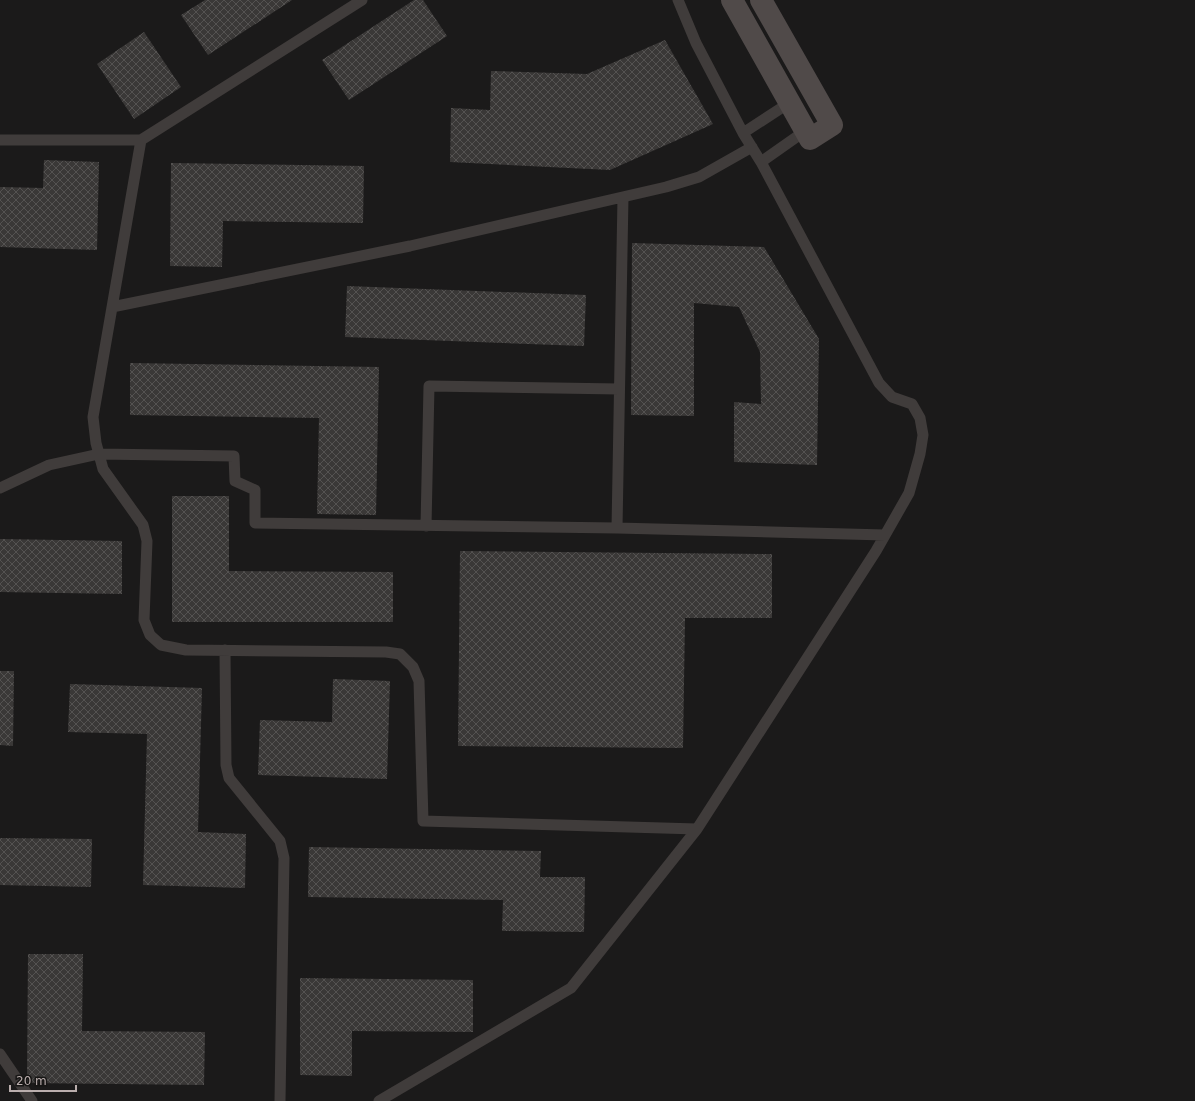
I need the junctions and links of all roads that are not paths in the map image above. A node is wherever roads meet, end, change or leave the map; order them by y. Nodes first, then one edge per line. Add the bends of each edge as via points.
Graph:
1 (362, 0) edge
2 (678, 0) edge
3 (732, 0) edge
4 (761, 0) edge
5 (789, 103) junction
6 (805, 131) junction
7 (743, 133) junction
8 (0, 140) edge
9 (141, 140) junction
10 (752, 147) junction
11 (761, 162) junction
12 (623, 197) junction
13 (112, 307) junction
14 (619, 389) junction
15 (99, 454) junction
16 (0, 488) edge
17 (426, 526) junction
18 (617, 528) junction
19 (885, 535) junction
20 (225, 650) junction
21 (697, 829) junction
22 (0, 1054) edge
23 (32, 1101) edge
24 (280, 1101) edge
25 (379, 1101) edge

1 - 9 lane
2 - 7 lane via 696,43
3 - 5 street
4 - 6 street via 832,125 810,139
5 - 6 street
5 - 7 lane
6 - 11 lane
7 - 10 lane
8 - 9 lane
9 - 13 lane
10 - 11 lane
10 - 12 lane via 700,177
11 - 19 lane via 879,383 892,397 912,404 920,418 922,442 909,493
12 - 13 lane via 410,246
12 - 14 lane
13 - 15 lane via 93,417
14 - 17 lane via 429,386
14 - 18 lane
15 - 16 lane via 49,465
15 - 17 lane via 234,456 236,481 255,490 255,523
15 - 20 lane via 103,469 143,525 147,541 144,620 150,635 161,645 186,650
17 - 18 lane
18 - 19 lane
19 - 21 lane
20 - 21 lane via 400,654 413,667 419,681 423,821
20 - 24 lane via 228,778 280,841 284,858
21 - 25 lane via 571,988
22 - 23 lane

